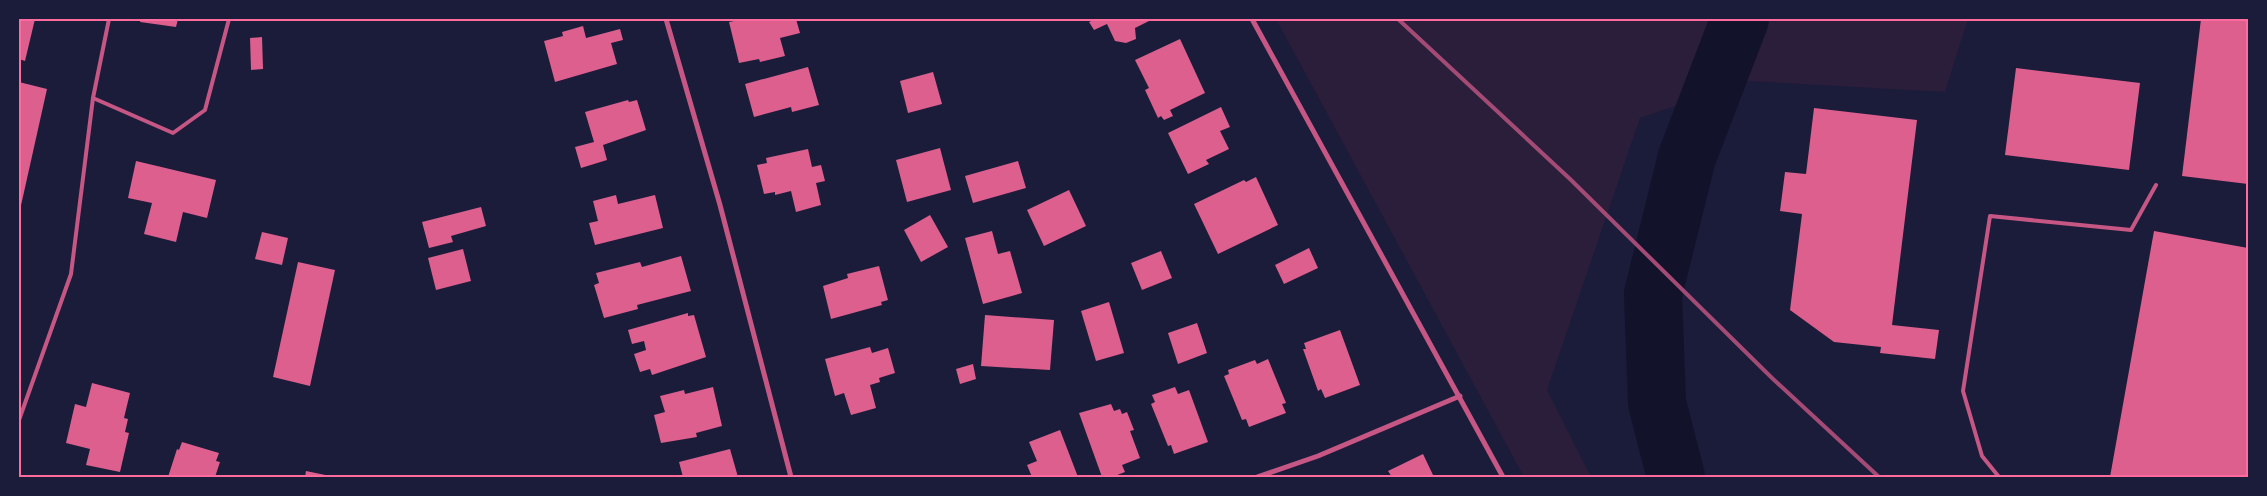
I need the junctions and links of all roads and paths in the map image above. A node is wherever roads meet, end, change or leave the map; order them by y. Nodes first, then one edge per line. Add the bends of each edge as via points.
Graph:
1 (109, 19) edge
2 (229, 19) edge
3 (666, 19) edge
4 (1252, 19) edge
5 (93, 98) junction
6 (2156, 185) dead end
7 (1460, 396) junction
8 (19, 420) edge
9 (791, 477) edge
10 (1257, 477) edge
11 (1503, 477) edge
12 (1999, 477) edge

1 - 5 lane
2 - 5 lane via 205,110 173,133
3 - 9 street via 720,205
4 - 7 street
5 - 8 lane via 71,274
6 - 12 lane via 2131,230 1990,216 1963,391 1982,456
7 - 10 street via 1326,453
7 - 11 street

